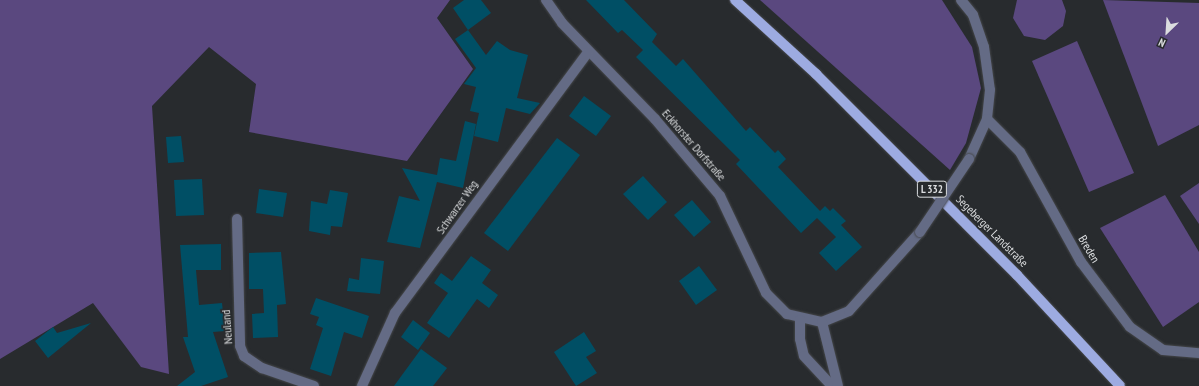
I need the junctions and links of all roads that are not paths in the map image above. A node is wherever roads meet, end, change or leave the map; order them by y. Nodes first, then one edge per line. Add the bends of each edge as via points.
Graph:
1 (546, 0) edge
2 (735, 0) edge
3 (961, 0) edge
4 (588, 52) junction
5 (987, 119) junction
6 (237, 219) dead end
7 (800, 320) junction
8 (822, 322) junction
9 (1199, 353) edge
10 (314, 386) edge
11 (362, 386) edge
12 (832, 386) edge
13 (838, 386) edge
14 (1120, 386) edge

1 - 4 street, Eckhorster Dorfstraße
2 - 14 main road, Segeberger Landstraße / L 332 via 816,74 1012,269
3 - 5 street via 973,15 984,47 990,90
4 - 7 street, Eckhorster Dorfstraße via 655,119 720,196 766,293 775,306
4 - 11 street, Schwarzer Weg via 395,313
5 - 8 street, bridge via 969,159 920,232 863,300 849,311
5 - 9 street, Breden via 1020,152 1081,262 1130,327 1162,350
6 - 10 street, Neuland via 240,346 244,356 262,368
7 - 8 street, Eckhorster Dorfstraße
7 - 12 street via 800,339 804,356
8 - 13 street

